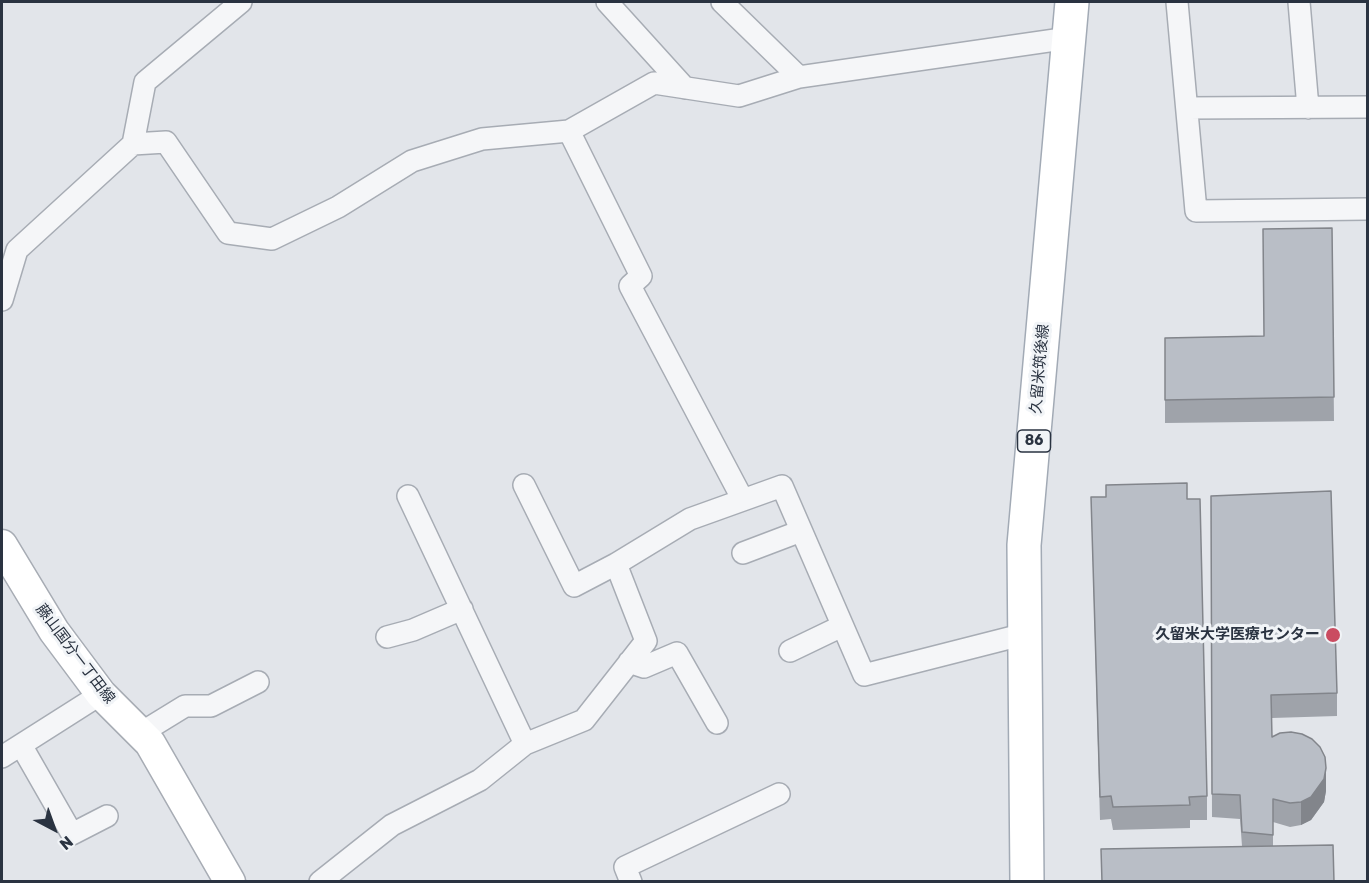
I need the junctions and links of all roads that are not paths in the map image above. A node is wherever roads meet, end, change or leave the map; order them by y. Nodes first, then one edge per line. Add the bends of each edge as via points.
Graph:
1 (241, 2) edge
2 (607, 2) edge
3 (722, 2) edge
4 (1072, 2) edge
5 (1177, 2) edge
6 (1299, 2) edge
7 (1069, 38) junction
8 (798, 77) junction
9 (685, 88) junction
10 (1187, 108) junction
11 (1308, 108) junction
12 (1368, 108) edge
13 (568, 131) junction
14 (133, 144) junction
15 (1368, 209) edge
16 (2, 300) edge
17 (524, 484) dead end
18 (408, 496) dead end
19 (743, 500) junction
20 (801, 531) junction
21 (2, 544) edge
22 (742, 553) dead end
23 (616, 564) junction
24 (462, 609) junction
25 (842, 626) junction
26 (1025, 634) junction
27 (387, 637) dead end
28 (790, 651) dead end
29 (629, 662) junction
30 (258, 682) dead end
31 (101, 694) junction
32 (717, 723) dead end
33 (141, 733) junction
34 (525, 744) junction
35 (21, 745) junction
36 (2, 757) edge
37 (779, 794) dead end
38 (107, 816) dead end
39 (230, 882) edge
40 (320, 882) edge
41 (631, 882) edge
42 (1027, 882) edge

1 - 14 street via 145,82
2 - 9 street
3 - 8 street
4 - 7 main road, 久留米筑後線 / 86
5 - 10 street
6 - 11 street
7 - 8 street
7 - 26 main road, 久留米筑後線 / 86 via 1024,545
8 - 9 street via 739,96
9 - 13 street via 654,83
10 - 11 street
10 - 15 street via 1196,211
11 - 12 street
13 - 14 street via 482,139 412,161 338,207 273,239 228,233 166,142
13 - 19 street via 641,276 630,286
14 - 16 street via 17,250
17 - 23 street via 574,586
18 - 24 street
19 - 20 street via 782,486
19 - 23 street via 690,519
20 - 22 street
20 - 25 street
21 - 31 main road, 藤山国分一丁田線 via 54,631
23 - 29 street via 646,641
24 - 27 street
24 - 34 street
25 - 26 street via 864,675
25 - 28 street
26 - 42 main road, 久留米筑後線 / 86
29 - 32 street via 644,667 677,653
29 - 34 street via 584,720
30 - 33 street via 211,706 184,706
31 - 33 main road, 藤山国分一丁田線
31 - 35 street
33 - 39 main road, 藤山国分一丁田線
34 - 40 street via 480,780 392,825
35 - 36 street
35 - 38 street via 72,834
37 - 41 street via 625,867

